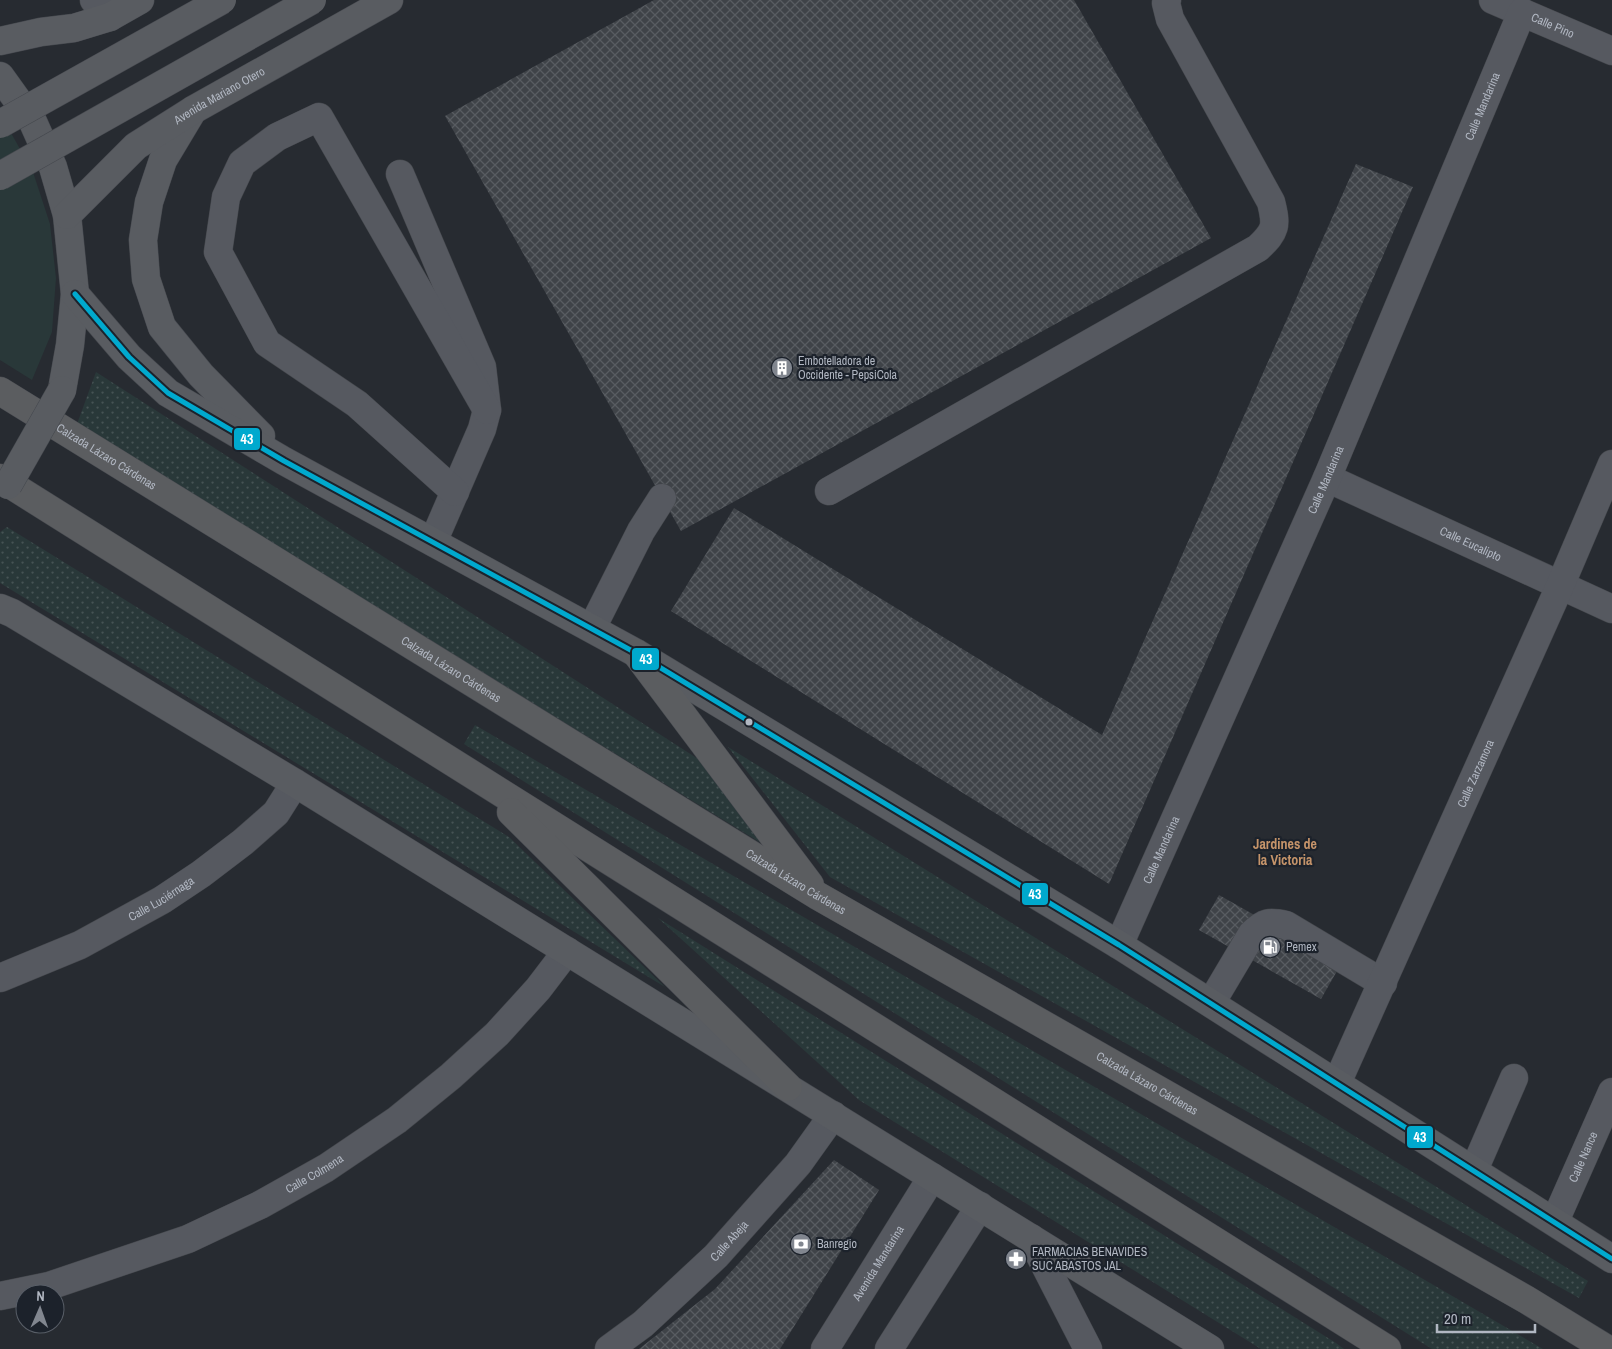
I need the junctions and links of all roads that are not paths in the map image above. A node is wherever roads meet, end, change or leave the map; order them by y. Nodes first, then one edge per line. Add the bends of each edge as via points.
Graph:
1 (140, 0) edge
2 (222, 0) edge
3 (312, 0) edge
4 (388, 0) edge
5 (1167, 0) edge
6 (1493, 0) edge
7 (102, 8) edge
8 (1522, 12) junction
9 (0, 41) edge
10 (1612, 51) edge
11 (0, 76) edge
12 (193, 110) junction
13 (0, 124) edge
14 (400, 174) dead end
15 (0, 176) edge
16 (68, 214) junction
17 (75, 294) junction
18 (0, 391) edge
19 (487, 410) junction
20 (284, 460) junction
21 (1612, 464) edge
22 (1328, 478) junction
23 (3, 486) edge
24 (830, 491) dead end
25 (454, 492) junction
26 (662, 498) dead end
27 (433, 542) junction
28 (1560, 586) junction
29 (0, 608) edge
30 (1612, 609) edge
31 (592, 628) junction
32 (636, 653) junction
33 (476, 777) junction
34 (295, 783) junction
35 (818, 896) junction
36 (1119, 945) junction
37 (567, 951) junction
38 (0, 978) edge
39 (1383, 983) junction
40 (1211, 1003) junction
41 (1514, 1078) dead end
42 (1337, 1083) junction
43 (788, 1088) junction
44 (1612, 1092) edge
45 (833, 1116) junction
46 (1474, 1170) junction
47 (932, 1177) junction
48 (980, 1206) junction
49 (1555, 1221) junction
50 (1031, 1238) junction
51 (1612, 1259) edge
52 (0, 1296) edge
53 (609, 1349) edge
54 (825, 1349) edge
55 (889, 1349) edge
56 (1088, 1349) edge
57 (1210, 1349) edge
58 (1387, 1349) edge
59 (1607, 1349) edge

1 - 7 main road
2 - 13 main road, bridge
3 - 15 main road, bridge
4 - 12 main road, Avenida Mariano Otero
5 - 24 street via 1170,19 1271,202 1275,219 1271,236 1258,248
6 - 8 street, Calle Pino
7 - 9 main road via 74,28
8 - 10 street, Calle Pino
8 - 22 street, Calle Mandarina
11 - 16 main road via 33,122 54,167
12 - 16 main road, Avenida Mariano Otero via 136,146
12 - 20 main road via 163,160 148,202 143,240 146,279 162,326 201,375
14 - 19 street via 482,367
16 - 17 main road
17 - 20 main road via 129,357 168,393
17 - 23 main road, bridge via 62,390
18 - 35 highway, Calzada Lázaro Cárdenas
19 - 25 street
19 - 25 street via 319,117 277,137 242,163 226,197 218,252 267,343 357,404
20 - 27 main road
21 - 28 street, Calle Zarzamora
22 - 28 street, Calle Eucalipto
22 - 36 street, Calle Mandarina
23 - 33 highway
25 - 27 street
26 - 31 street via 641,531
27 - 31 main road
28 - 30 street, Calle Eucalipto
28 - 39 street, Calle Zarzamora
29 - 34 main road via 12,612
31 - 32 main road
32 - 35 highway
32 - 36 main road
33 - 43 highway
33 - 58 highway
34 - 37 main road
34 - 38 street, Calle Luciérnaga via 276,813 243,842 185,884 80,946
35 - 59 highway, Calzada Lázaro Cárdenas via 1527,1300
36 - 40 main road
37 - 43 main road
37 - 52 street, Calle Colmena via 497,1034 458,1070 397,1120 326,1168 260,1205 188,1239 49,1286
39 - 40 street via 1286,925 1274,922 1261,925 1252,934
39 - 42 street, Calle Zarzamora
40 - 42 main road
41 - 46 street
42 - 46 main road
43 - 45 main road
44 - 49 street, Calle Nance
45 - 47 main road
45 - 53 street, Calle Abeja via 798,1164 716,1256 643,1324
46 - 49 main road
47 - 48 main road
47 - 54 street, Avenida Mandarina
48 - 50 main road
48 - 55 street
49 - 51 main road
50 - 56 street
50 - 57 main road

